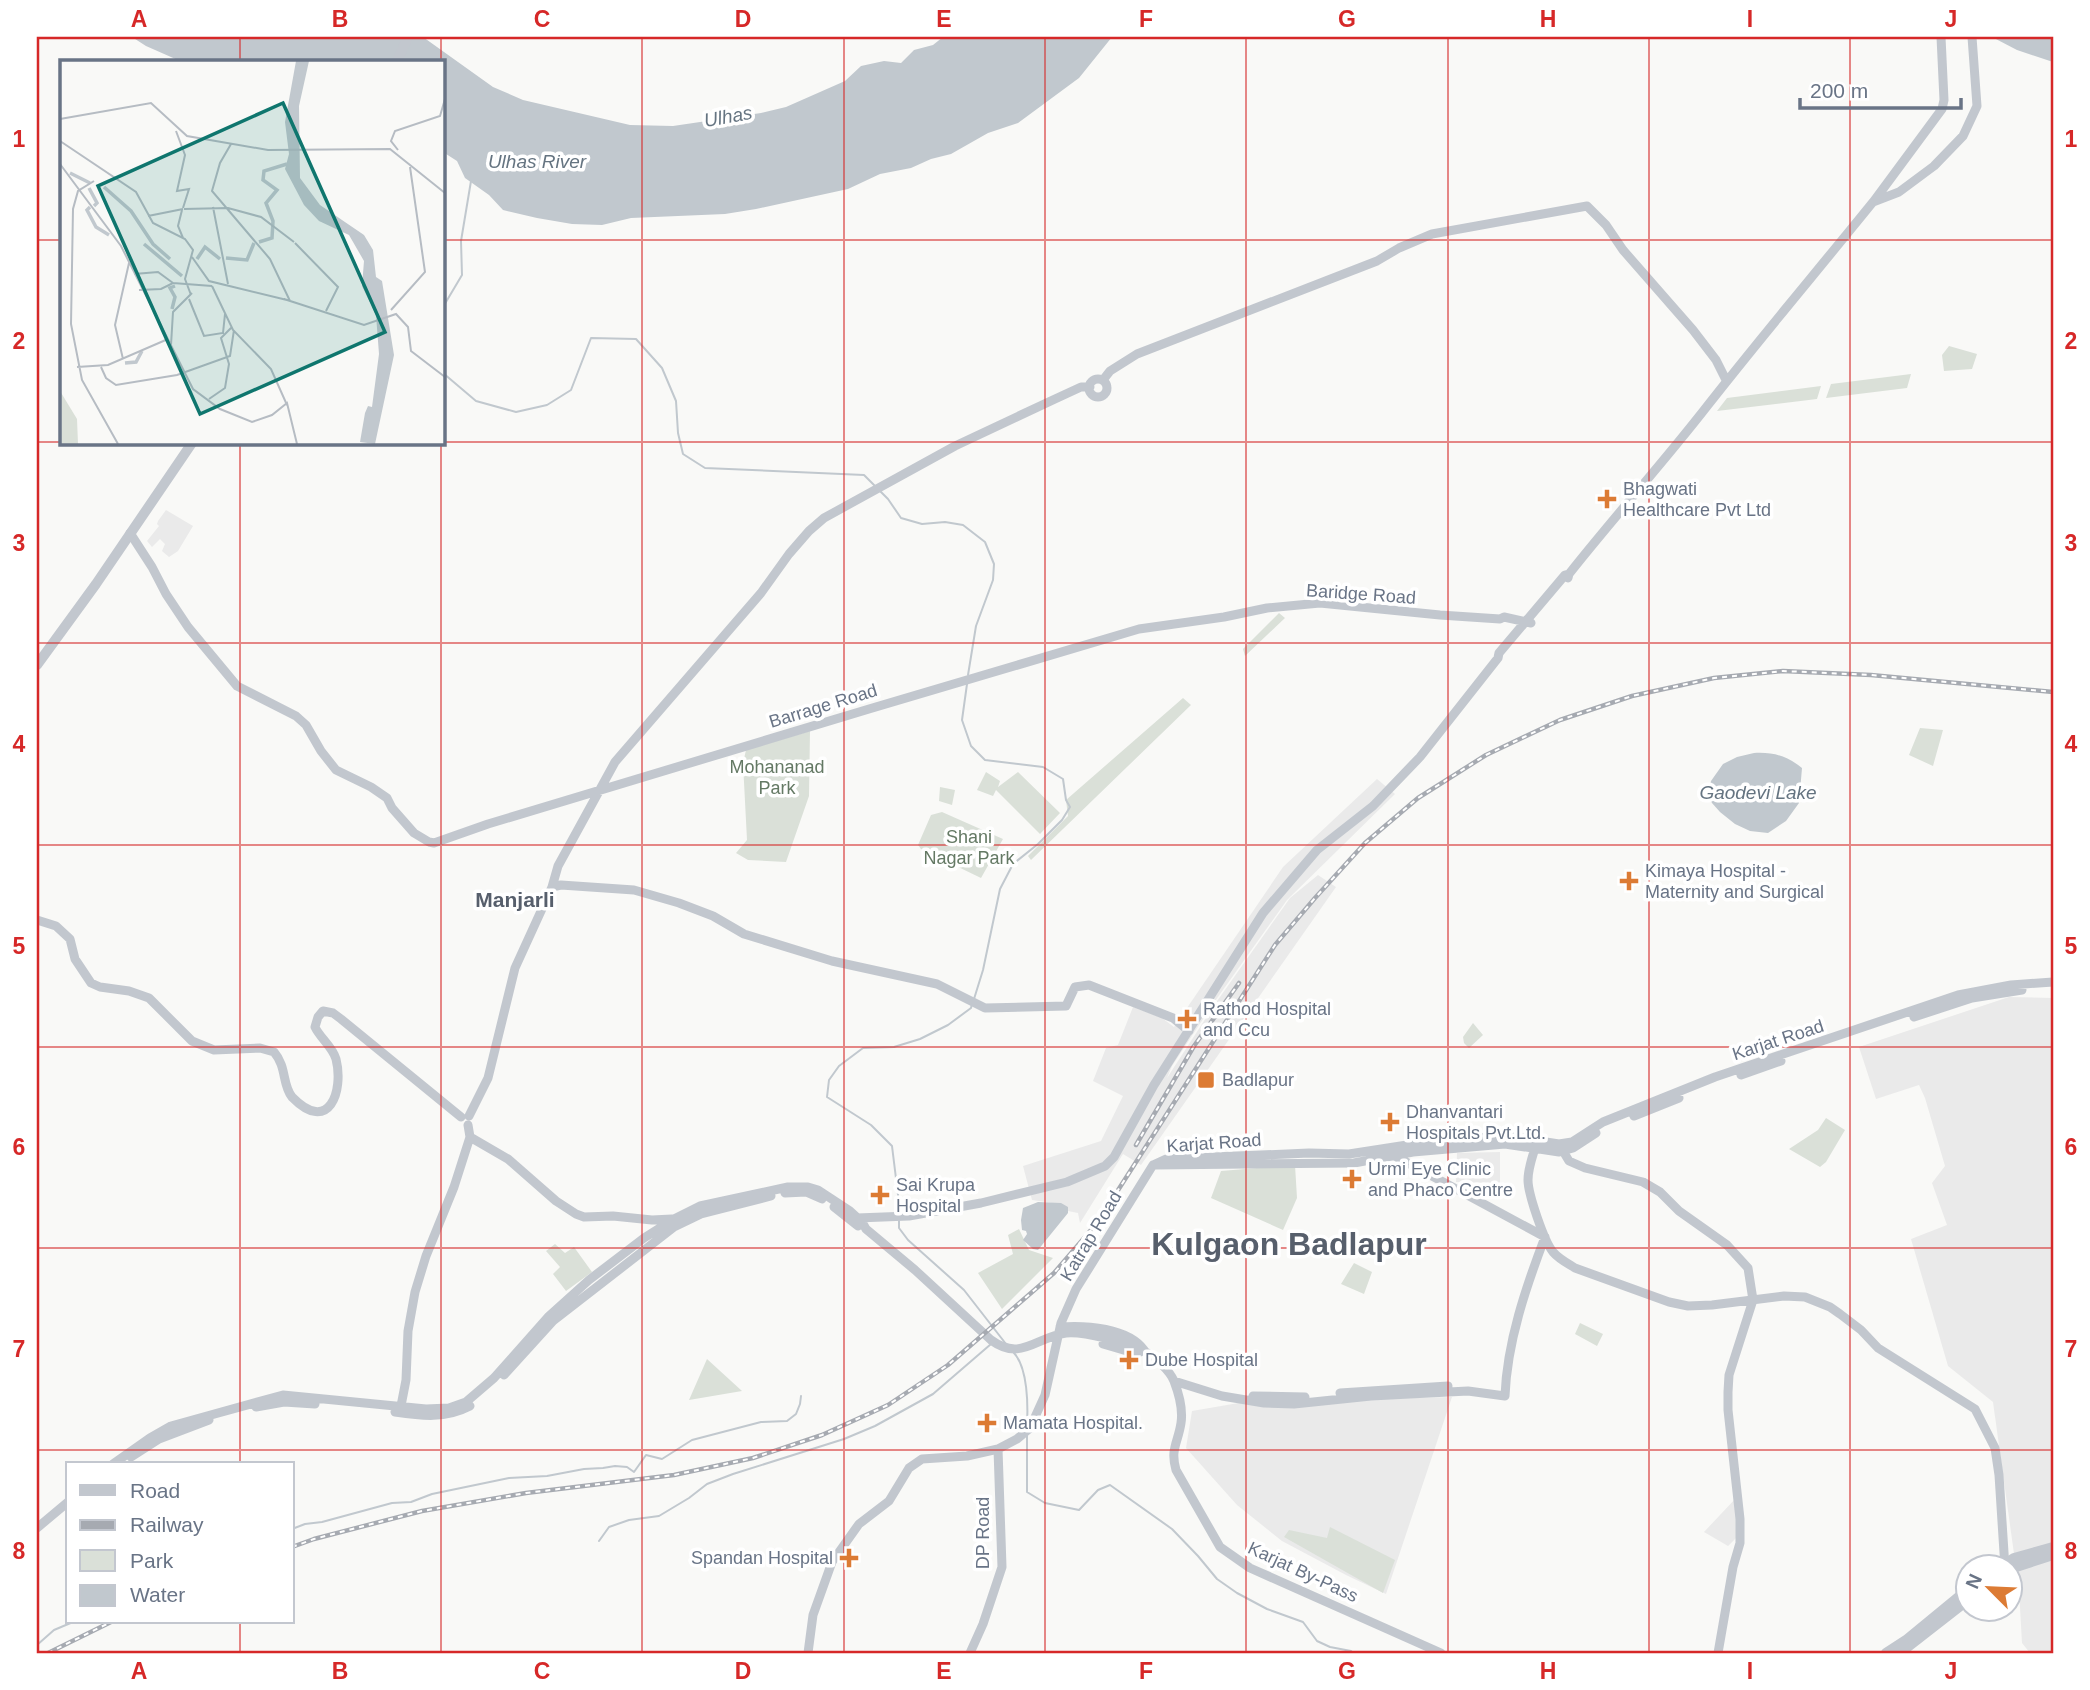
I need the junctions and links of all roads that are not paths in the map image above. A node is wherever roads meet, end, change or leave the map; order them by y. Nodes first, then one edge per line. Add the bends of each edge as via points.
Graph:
1 (408, 37) edge
2 (1941, 37) edge
3 (1972, 37) edge
4 (397, 60) edge
5 (1873, 202) junction
6 (1716, 360) junction
7 (1734, 371) junction
8 (1103, 380) junction
9 (1726, 380) junction
10 (1090, 387) junction
11 (191, 444) edge
12 (130, 533) junction
13 (1220, 617) joint
14 (1526, 624) junction
15 (37, 665) edge
16 (599, 790) junction
17 (552, 887) junction
18 (37, 920) edge
19 (2053, 982) edge
20 (2053, 988) edge
21 (1189, 1031) junction
22 (1779, 1059) junction
23 (466, 1119) junction
24 (470, 1137) junction
25 (1561, 1147) junction
26 (1535, 1148) junction
27 (1395, 1152) junction
28 (1153, 1165) joint
29 (679, 1220) junction
30 (856, 1220) junction
31 (1545, 1237) junction
32 (1754, 1300) junction
33 (1060, 1327) junction
34 (1056, 1342) junction
35 (1145, 1352) junction
36 (1174, 1381) junction
37 (400, 1410) junction
38 (998, 1449) junction
39 (117, 1462) edge
40 (124, 1462) edge
41 (66, 1505) edge
42 (66, 1511) edge
43 (37, 1528) edge
44 (37, 1535) edge
45 (2053, 1551) edge
46 (2003, 1554) edge
47 (2024, 1560) edge
48 (1954, 1601) edge
49 (1954, 1611) edge
50 (808, 1653) edge
51 (970, 1653) edge
52 (1441, 1653) edge
53 (1718, 1653) edge
54 (1886, 1653) edge
55 (1900, 1653) edge

1 - 4 main road
2 - 5 street via 1942,109
3 - 5 street via 1977,106 1963,136 1908,186
5 - 7 street
6 - 7 street
6 - 8 street via 1587,206 1432,234 1377,261 1137,354
6 - 9 street
7 - 9 street
8 - 10 street via 1094,380
8 - 10 street via 1108,388 1103,396 1094,396
9 - 14 street
10 - 16 street via 1055,398 956,446 824,518 615,762
11 - 12 main road
12 - 15 main road
12 - 16 street, Barrage Road via 186,624 237,685 296,716 336,770 387,798 414,833 429,842
13 - 14 street, Baridge Road via 1320,603
13 - 16 street, Barrage Road via 1139,629
14 - 21 street via 1420,757 1373,806 1317,850 1277,896
16 - 17 street via 561,859
17 - 21 street via 634,890 713,916 761,940 937,984 985,1008 1066,1006 1075,987 1089,985 1173,1018
17 - 23 street via 515,968 488,1078
18 - 23 street via 56,926 70,939 75,959 90,983 149,999 192,1041 214,1050 260,1048 274,1052 292,1097 309,1111 326,1111 331,1106 337,1081 335,1055 315,1027 323,1011 341,1019
19 - 22 street, Karjat Road via 1958,995
20 - 22 street, Karjat Road via 1972,998
21 - 30 street via 1105,1166 1067,1182 981,1203
22 - 25 street, Karjat Road via 1603,1122
23 - 24 street
24 - 29 street via 508,1159 576,1214
24 - 37 street via 415,1292
25 - 26 street, Karjat Road
25 - 27 street, Karjat Road via 1492,1137 1420,1143
25 - 32 street via 1569,1160 1585,1168 1643,1182 1660,1192 1678,1211 1727,1245 1748,1268
26 - 27 street, Karjat Road via 1505,1144
26 - 31 street via 1528,1188
27 - 28 street, Karjat Road via 1166,1159
27 - 31 street
28 - 33 street, Katrap Road via 1083,1278
29 - 30 street via 806,1192
29 - 37 street via 553,1321 472,1405 440,1416
30 - 35 street via 1003,1348 1024,1349 1063,1333 1077,1333
31 - 32 street via 1552,1251 1575,1268 1669,1302 1688,1306
31 - 36 street via 1515,1329 1505,1393 1432,1386 1284,1398 1230,1394
32 - 46 street via 1805,1297 1830,1307 1878,1348 1975,1409 1995,1448
32 - 53 street via 1729,1375 1740,1543
33 - 34 street, Katrap Road
33 - 35 street via 1131,1338
34 - 35 street via 1075,1339
34 - 38 street, Katrap Road via 1045,1395 1030,1428
35 - 36 street
36 - 52 street, Karjat By-Pass via 1181,1425 1173,1460 1220,1547 1250,1568
37 - 39 street via 283,1395 172,1426
37 - 40 street via 284,1402 252,1408 159,1439
38 - 50 street, Katrap Road via 967,1457 922,1459 909,1468 889,1501 859,1524 832,1562 813,1615
38 - 51 street, DP Road via 1002,1567
41 - 43 street
42 - 44 street
45 - 47 main road
48 - 54 main road
49 - 55 main road

